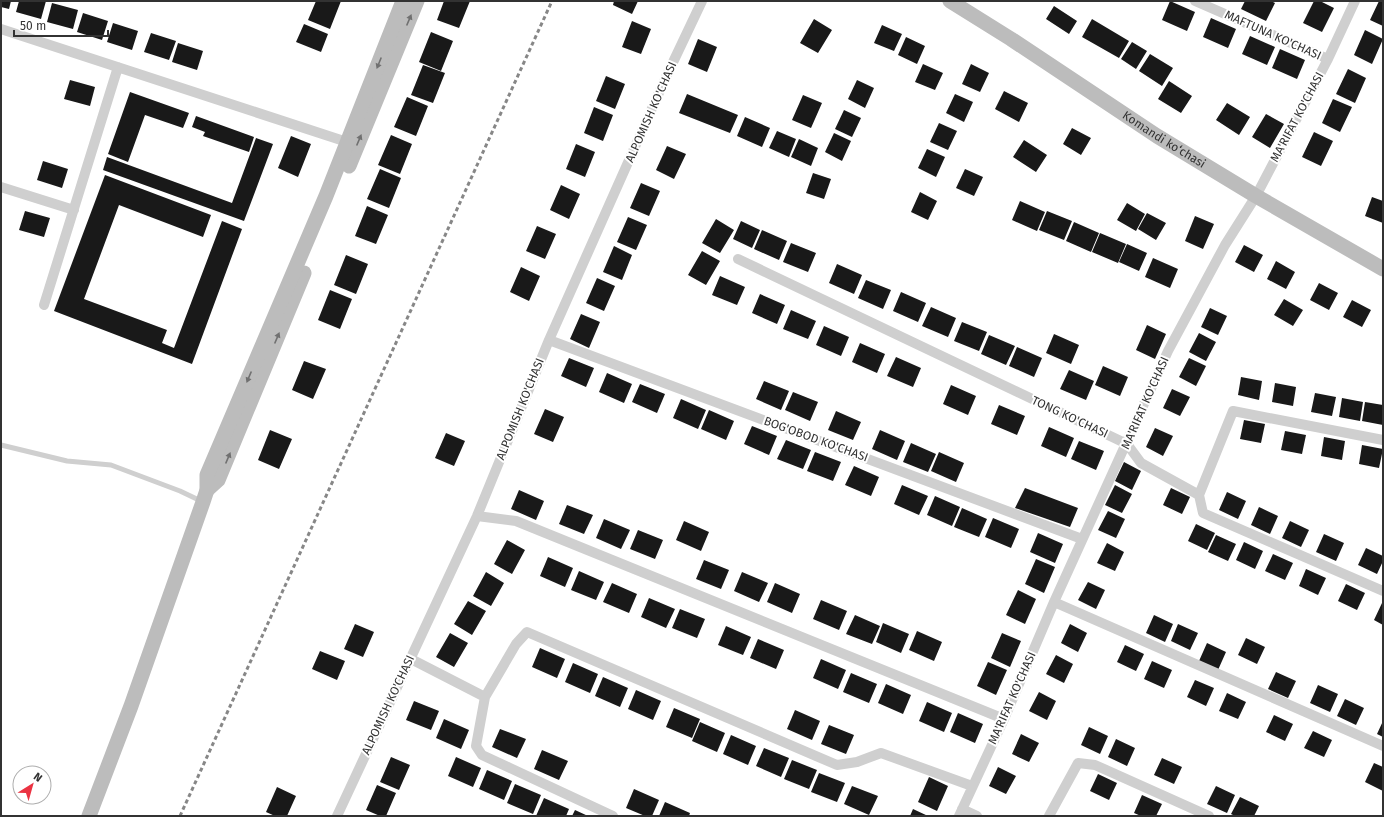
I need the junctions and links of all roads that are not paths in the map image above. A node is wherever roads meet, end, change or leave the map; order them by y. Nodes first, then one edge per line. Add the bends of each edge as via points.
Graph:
1 (404, 1) edge
2 (417, 1) edge
3 (702, 1) edge
4 (950, 1) edge
5 (1195, 1) edge
6 (1354, 1) edge
7 (1, 30) edge
8 (1328, 59) junction
9 (118, 67) junction
10 (347, 142) junction
11 (1, 187) edge
12 (1256, 196) junction
13 (74, 210) junction
14 (738, 259) dead end
15 (1383, 269) edge
16 (44, 305) dead end
17 (549, 340) junction
18 (1383, 440) edge
19 (1127, 444) junction
20 (1, 445) edge
21 (1199, 495) junction
22 (205, 496) junction
23 (477, 516) junction
24 (1082, 539) junction
25 (1383, 591) edge
26 (1054, 602) junction
27 (409, 658) junction
28 (485, 697) junction
29 (1004, 718) junction
30 (1383, 746) edge
31 (972, 786) junction
32 (960, 813) edge
33 (89, 816) edge
34 (337, 816) edge
35 (613, 816) edge
36 (977, 816) edge
37 (1049, 816) edge
38 (1209, 816) edge

1 -> 10 main road
22 -> 2 main road via 218,480
3 - 17 street, ALPOMISH KO'CHASI
4 - 12 main road, Komandi ko‘chasi via 1157,136
5 - 8 street, MAFTUNA KO'CHASI
6 - 8 street, MA'RIFAT KO'CHASI
7 - 9 street
8 - 12 street, MA'RIFAT KO'CHASI
9 - 10 street
9 - 13 street
10 -> 22 main road via 208,475
11 - 13 street
12 - 15 main road, Komandi ko‘chasi
12 - 19 street, MA'RIFAT KO'CHASI via 1225,245 1168,351
13 - 16 street
14 - 19 street, TONG KO'CHASI
17 - 23 street, ALPOMISH KO'CHASI
17 - 24 street, BOG'OBOD KO'CHASI
18 - 21 street via 1233,411
19 - 21 street, TONG KO'CHASI via 1141,463
19 - 24 street, MA'RIFAT KO'CHASI
20 - 22 lane via 68,461 111,465 180,491
21 - 25 street via 1203,513
22 - 33 main road
23 - 27 street, ALPOMISH KO'CHASI
23 - 29 street via 516,521
24 - 26 street, MA'RIFAT KO'CHASI
26 - 29 street, MA'RIFAT KO'CHASI
26 - 30 street
27 - 28 street
27 - 34 street, ALPOMISH KO'CHASI
28 - 31 street via 516,644 528,632 837,765 857,762 881,753
28 - 35 street via 476,746 482,755
29 - 31 street, MA'RIFAT KO'CHASI
31 - 32 street, MA'RIFAT KO'CHASI
32 - 36 street
37 - 38 street via 1078,763 1096,765

